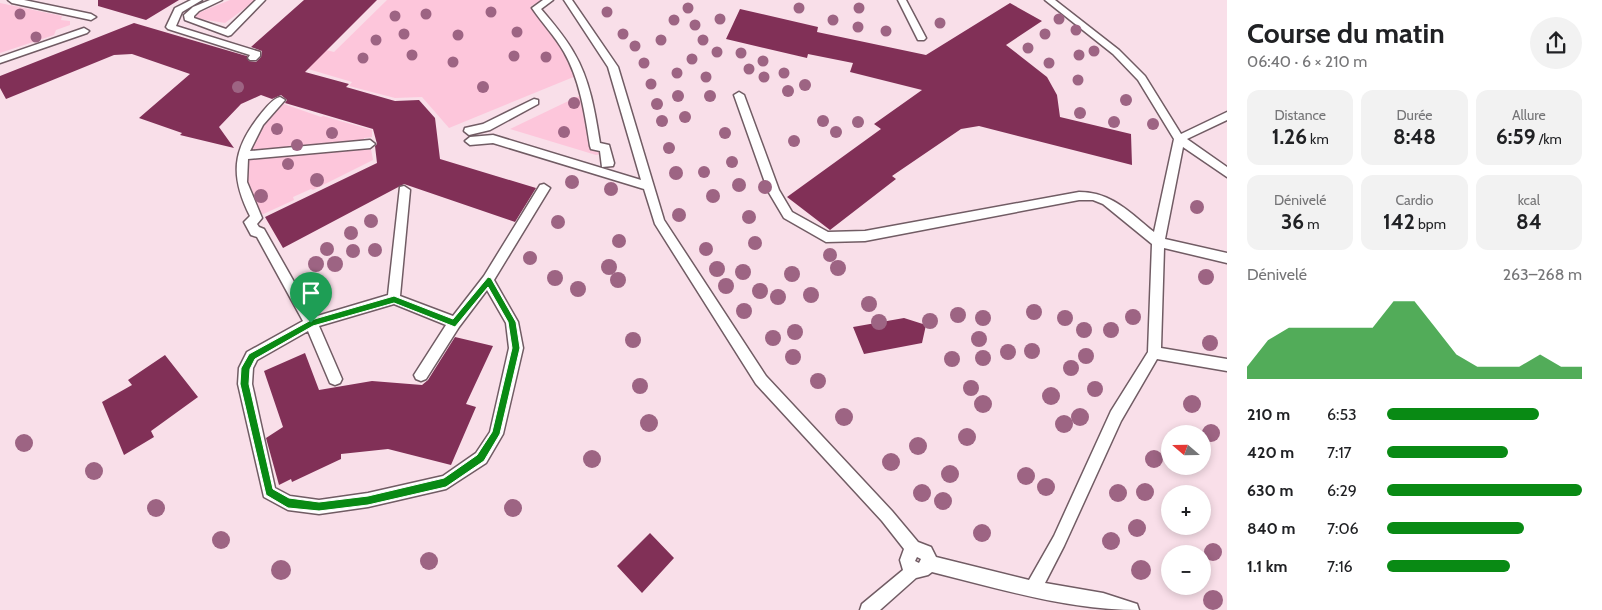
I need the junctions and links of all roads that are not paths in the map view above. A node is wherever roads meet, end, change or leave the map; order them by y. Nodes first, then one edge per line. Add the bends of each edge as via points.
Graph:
1 (12, 0) edge
2 (198, 0) edge
3 (218, 0) edge
4 (261, 0) edge
5 (549, 0) edge
6 (568, 0) edge
7 (902, 0) edge
8 (1049, 0) edge
9 (190, 16) junction
10 (91, 17) dead end
11 (172, 17) junction
12 (84, 31) dead end
13 (228, 33) junction
14 (921, 38) dead end
15 (218, 42) junction
16 (253, 58) dead end
17 (0, 60) edge
18 (739, 95) dead end
19 (280, 100) dead end
20 (534, 102) dead end
21 (1227, 116) edge
22 (1179, 139) junction
23 (370, 144) dead end
24 (244, 154) junction
25 (606, 164) dead end
26 (1227, 173) edge
27 (650, 187) junction
28 (544, 188) dead end
29 (404, 190) dead end
30 (1158, 242) junction
31 (1227, 258) edge
32 (488, 280) junction
33 (394, 299) junction
34 (311, 323) junction
35 (455, 323) junction
36 (1154, 353) junction
37 (1227, 365) edge
38 (421, 375) dead end
39 (335, 379) dead end
40 (921, 566) junction
41 (1033, 589) junction
42 (868, 610) edge
43 (1131, 610) edge

1 - 10 lane
2 - 11 lane via 178,10
3 - 9 lane via 196,9
4 - 13 lane
5 - 25 lane via 536,8 563,42 580,76 595,146 605,148 609,163
6 - 27 lane via 613,67
7 - 14 lane
8 - 22 lane via 1116,52 1142,78
9 - 11 lane
9 - 13 lane via 190,20
11 - 15 lane via 171,27
12 - 17 lane
13 - 15 lane
15 - 16 lane via 258,54
18 - 30 lane via 774,191 788,215 826,237 865,236 1086,196 1107,201
19 - 24 lane via 259,124
20 - 27 lane via 469,136 493,139
21 - 22 lane
22 - 26 lane
22 - 30 lane
23 - 24 lane
24 - 34 lane via 240,170 256,218 250,223 254,232 260,232
27 - 40 lane via 659,221 761,380 914,549 906,558 909,565
28 - 32 lane
29 - 33 lane
30 - 31 lane
30 - 36 lane
32 - 34 lane via 512,322 516,348 496,434 480,458 446,482 368,500 319,507 288,503 269,492 244,384 246,368 252,356
32 - 35 lane
33 - 34 lane
33 - 35 lane
34 - 39 lane
35 - 38 lane
36 - 37 lane
36 - 41 lane via 1116,416
40 - 41 lane
40 - 42 lane
41 - 43 lane via 1104,601

